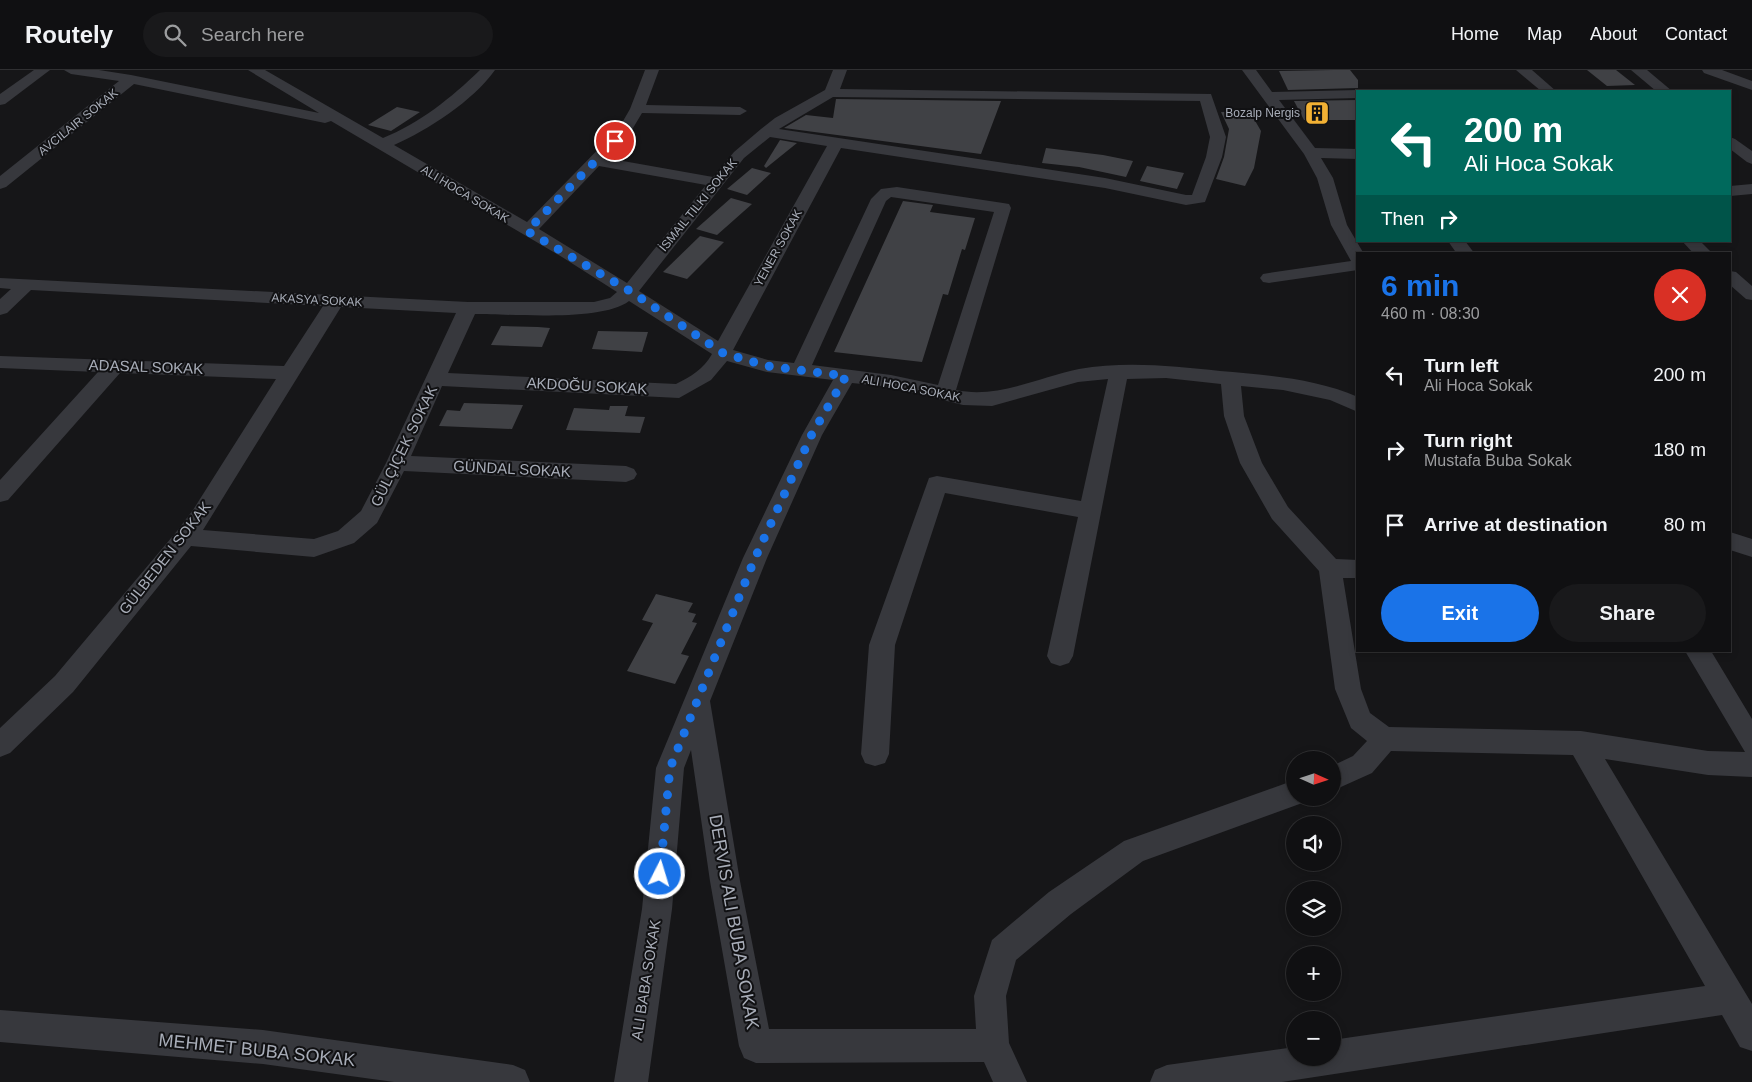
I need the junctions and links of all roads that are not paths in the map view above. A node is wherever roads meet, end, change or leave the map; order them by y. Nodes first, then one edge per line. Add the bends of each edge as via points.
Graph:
1 (44, 70) edge
2 (71, 70) edge
3 (488, 70) edge
4 (652, 70) edge
5 (840, 70) edge
6 (1249, 70) edge
7 (1523, 70) edge
8 (1638, 70) edge
9 (1709, 70) edge
10 (263, 75) edge
11 (131, 79) junction
12 (1752, 86) edge
13 (1548, 90) edge
14 (1664, 90) edge
15 (831, 92) junction
16 (1356, 94) edge
17 (1269, 96) junction
18 (224, 98) junction
19 (0, 101) edge
20 (637, 109) junction
21 (740, 111) dead end
22 (344, 123) junction
23 (766, 132) junction
24 (1731, 143) edge
25 (382, 144) junction
26 (836, 144) junction
27 (1311, 152) junction
28 (1356, 154) edge
29 (1752, 159) edge
30 (596, 161) junction
31 (715, 182) junction
32 (0, 184) edge
33 (1752, 189) edge
34 (1731, 191) edge
35 (527, 231) junction
36 (1457, 242) edge
37 (1691, 242) edge
38 (1464, 252) edge
39 (1702, 252) edge
40 (1356, 254) edge
41 (1356, 265) edge
42 (1731, 277) edge
43 (1269, 278) dead end
44 (0, 284) edge
45 (26, 285) junction
46 (630, 291) junction
47 (1752, 295) edge
48 (335, 301) junction
49 (468, 308) junction
50 (0, 309) edge
51 (723, 353) junction
52 (0, 362) edge
53 (115, 366) junction
54 (800, 370) junction
55 (1118, 372) junction
56 (291, 373) junction
57 (846, 376) junction
58 (1230, 377) junction
59 (436, 379) junction
60 (945, 394) junction
61 (1356, 404) edge
62 (397, 463) junction
63 (626, 474) dead end
64 (0, 494) edge
65 (1090, 512) junction
66 (185, 537) junction
67 (1731, 542) edge
68 (1752, 548) edge
69 (1330, 568) junction
70 (1356, 570) edge
71 (1699, 652) edge
72 (1060, 656) dead end
73 (697, 701) junction
74 (1384, 739) junction
75 (1581, 743) junction
76 (1752, 743) edge
77 (0, 745) edge
78 (875, 754) dead end
79 (1752, 765) edge
80 (1341, 775) edge
81 (1286, 797) edge
82 (1730, 998) junction
83 (0, 1026) edge
84 (1752, 1036) edge
85 (993, 1045) junction
86 (1341, 1056) edge
87 (1286, 1064) edge
88 (513, 1082) edge
89 (631, 1082) edge
90 (1010, 1082) edge
91 (1167, 1082) edge

1 - 19 street
2 - 11 street, ALI HOCA SOKAK
3 - 25 street via 453,104 400,137
4 - 20 street
5 - 15 street
6 - 17 street
7 - 13 street
8 - 14 street
9 - 12 street
10 - 18 street
10 - 22 street, ALI HOCA SOKAK
11 - 18 street, ALI HOCA SOKAK
11 - 32 street
15 - 23 street, İSMAIL TILKI SOKAK
15 - 26 street via 1206,97 1218,137 1199,198 1186,200 1105,183
16 - 17 street
17 - 27 street
18 - 22 street, ALI HOCA SOKAK
20 - 21 street
20 - 30 street via 625,130
22 - 25 street, ALI HOCA SOKAK
23 - 26 street
23 - 31 street, İSMAIL TILKI SOKAK via 739,154
24 - 29 street
25 - 35 street, ALI HOCA SOKAK
26 - 51 street, YENER SOKAK
27 - 28 street
27 - 40 street via 1325,178 1339,224
30 - 31 street
30 - 35 street
31 - 46 street, İSMAIL TILKI SOKAK
33 - 34 street
35 - 46 street, ALI HOCA SOKAK
36 - 38 street
37 - 39 street
41 - 43 street
42 - 47 street
44 - 45 street, AKASYA SOKAK
45 - 48 street, AKASYA SOKAK
45 - 50 street
46 - 49 street, AKASYA SOKAK via 616,302 595,308
46 - 51 street, ALI HOCA SOKAK
48 - 49 street, AKASYA SOKAK
48 - 56 street, GÜLBEDEN SOKAK
49 - 59 street, GÜLÇIÇEK SOKAK
51 - 54 street, ALI HOCA SOKAK via 767,366
51 - 59 street, AKDOĞU SOKAK via 707,375 679,391
52 - 53 street, ADASAL SOKAK
53 - 56 street, ADASAL SOKAK
53 - 64 street
54 - 57 street, ALI HOCA SOKAK
54 - 60 street via 879,199 887,192 1003,208
55 - 58 street, ALI HOCA SOKAK
55 - 60 street, ALI HOCA SOKAK via 1078,376 992,399
55 - 65 street
56 - 66 street, GÜLBEDEN SOKAK
57 - 60 street, ALI HOCA SOKAK via 890,381
57 - 73 street, ALI BABA SOKAK via 812,434 755,558
58 - 61 street, ALI HOCA SOKAK via 1283,383 1336,395
58 - 69 street via 1234,416 1251,464 1280,513
59 - 62 street, GÜLÇIÇEK SOKAK
62 - 63 street, GÜNDAL SOKAK
62 - 66 street, GÜLÇIÇEK SOKAK via 369,517 346,537 314,548
65 - 72 street
65 - 78 street via 937,484 882,645
66 - 77 street, GÜLBEDEN SOKAK via 64,684
67 - 68 street
69 - 70 street
69 - 74 street via 1348,689 1360,720
71 - 76 street
73 - 85 street, DERVIS ALI BUBA SOKAK via 725,881 756,1046
73 - 89 street, ALI BABA SOKAK via 670,768 657,909
74 - 75 street
74 - 80 street via 1373,757 1359,768
75 - 79 street via 1708,764
75 - 82 street
81 - 85 street via 1134,851 1060,903 1004,951 990,996
82 - 84 street
82 - 86 street
83 - 88 street, MEHMET BUBA SOKAK via 263,1047
85 - 90 street
87 - 91 street

